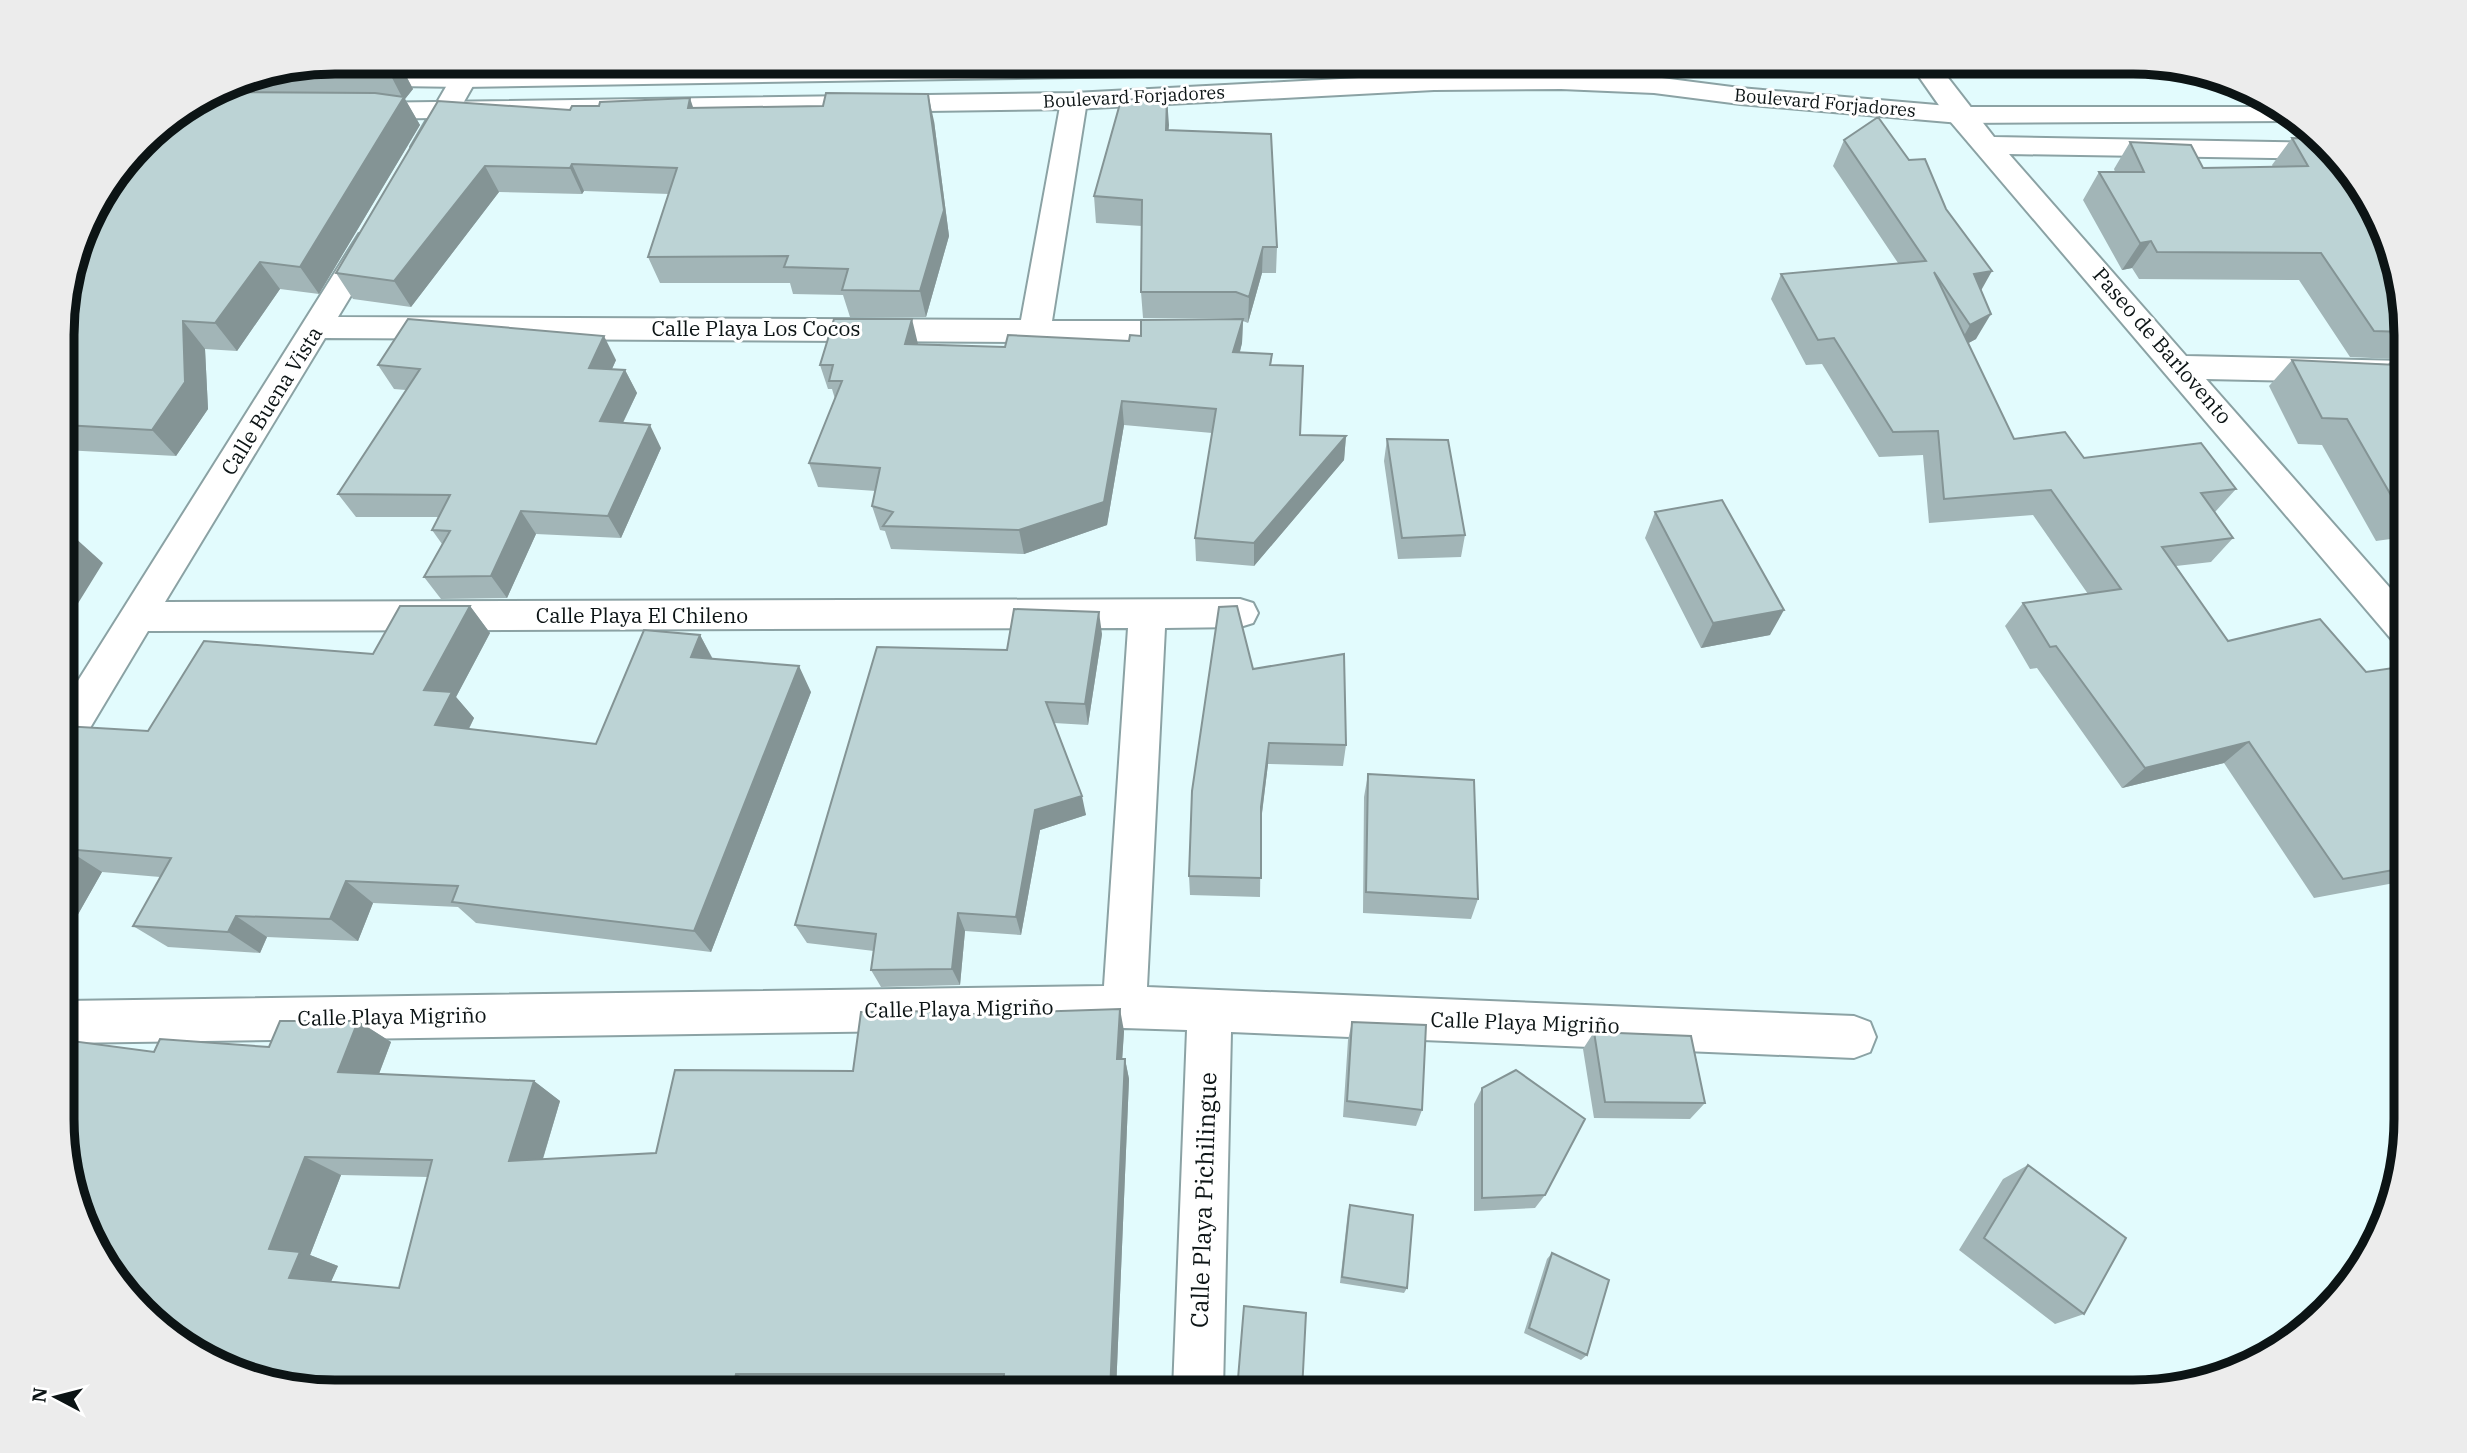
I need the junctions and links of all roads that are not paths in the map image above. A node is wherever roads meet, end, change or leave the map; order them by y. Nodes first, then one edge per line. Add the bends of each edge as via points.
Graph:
1 (466, 74) edge
2 (1931, 74) edge
3 (1074, 101) junction
4 (336, 111) edge
5 (446, 111) junction
6 (1961, 115) junction
7 (2273, 115) edge
8 (1989, 145) junction
9 (2319, 152) edge
10 (411, 171) edge
11 (382, 219) edge
12 (318, 327) junction
13 (1035, 331) junction
14 (1222, 332) edge
15 (2181, 367) junction
16 (2394, 372) edge
17 (1240, 613) edge
18 (1147, 615) junction
19 (136, 617) junction
20 (2394, 617) edge
21 (74, 719) edge
22 (1124, 1007) junction
23 (1210, 1009) junction
24 (74, 1021) edge
25 (1854, 1037) dead end
26 (1198, 1380) edge

1 - 5 street
2 - 6 street, Paseo de Barlovento
3 - 5 street, Boulevard Forjadores
3 - 6 street, Boulevard Forjadores via 1434,82 1561,81 1654,85
3 - 13 street
4 - 5 street, Boulevard Forjadores
5 - 10 street
6 - 7 street, Boulevard Forjadores
6 - 8 street, Paseo de Barlovento
8 - 9 street
8 - 15 street, Paseo de Barlovento
11 - 12 street, Calle Buena Vista
12 - 13 street, Calle Playa Los Cocos
12 - 19 street, Calle Buena Vista
13 - 14 street, Calle Playa Los Cocos
15 - 16 street
15 - 20 street, Paseo de Barlovento
17 - 18 street, Calle Playa El Chileno
18 - 19 street, Calle Playa El Chileno
18 - 22 street
19 - 21 street, Calle Buena Vista
22 - 23 street, Calle Playa Migriño
22 - 24 street, Calle Playa Migriño
23 - 25 street, Calle Playa Migriño
23 - 26 street, Calle Playa Pichilingue

